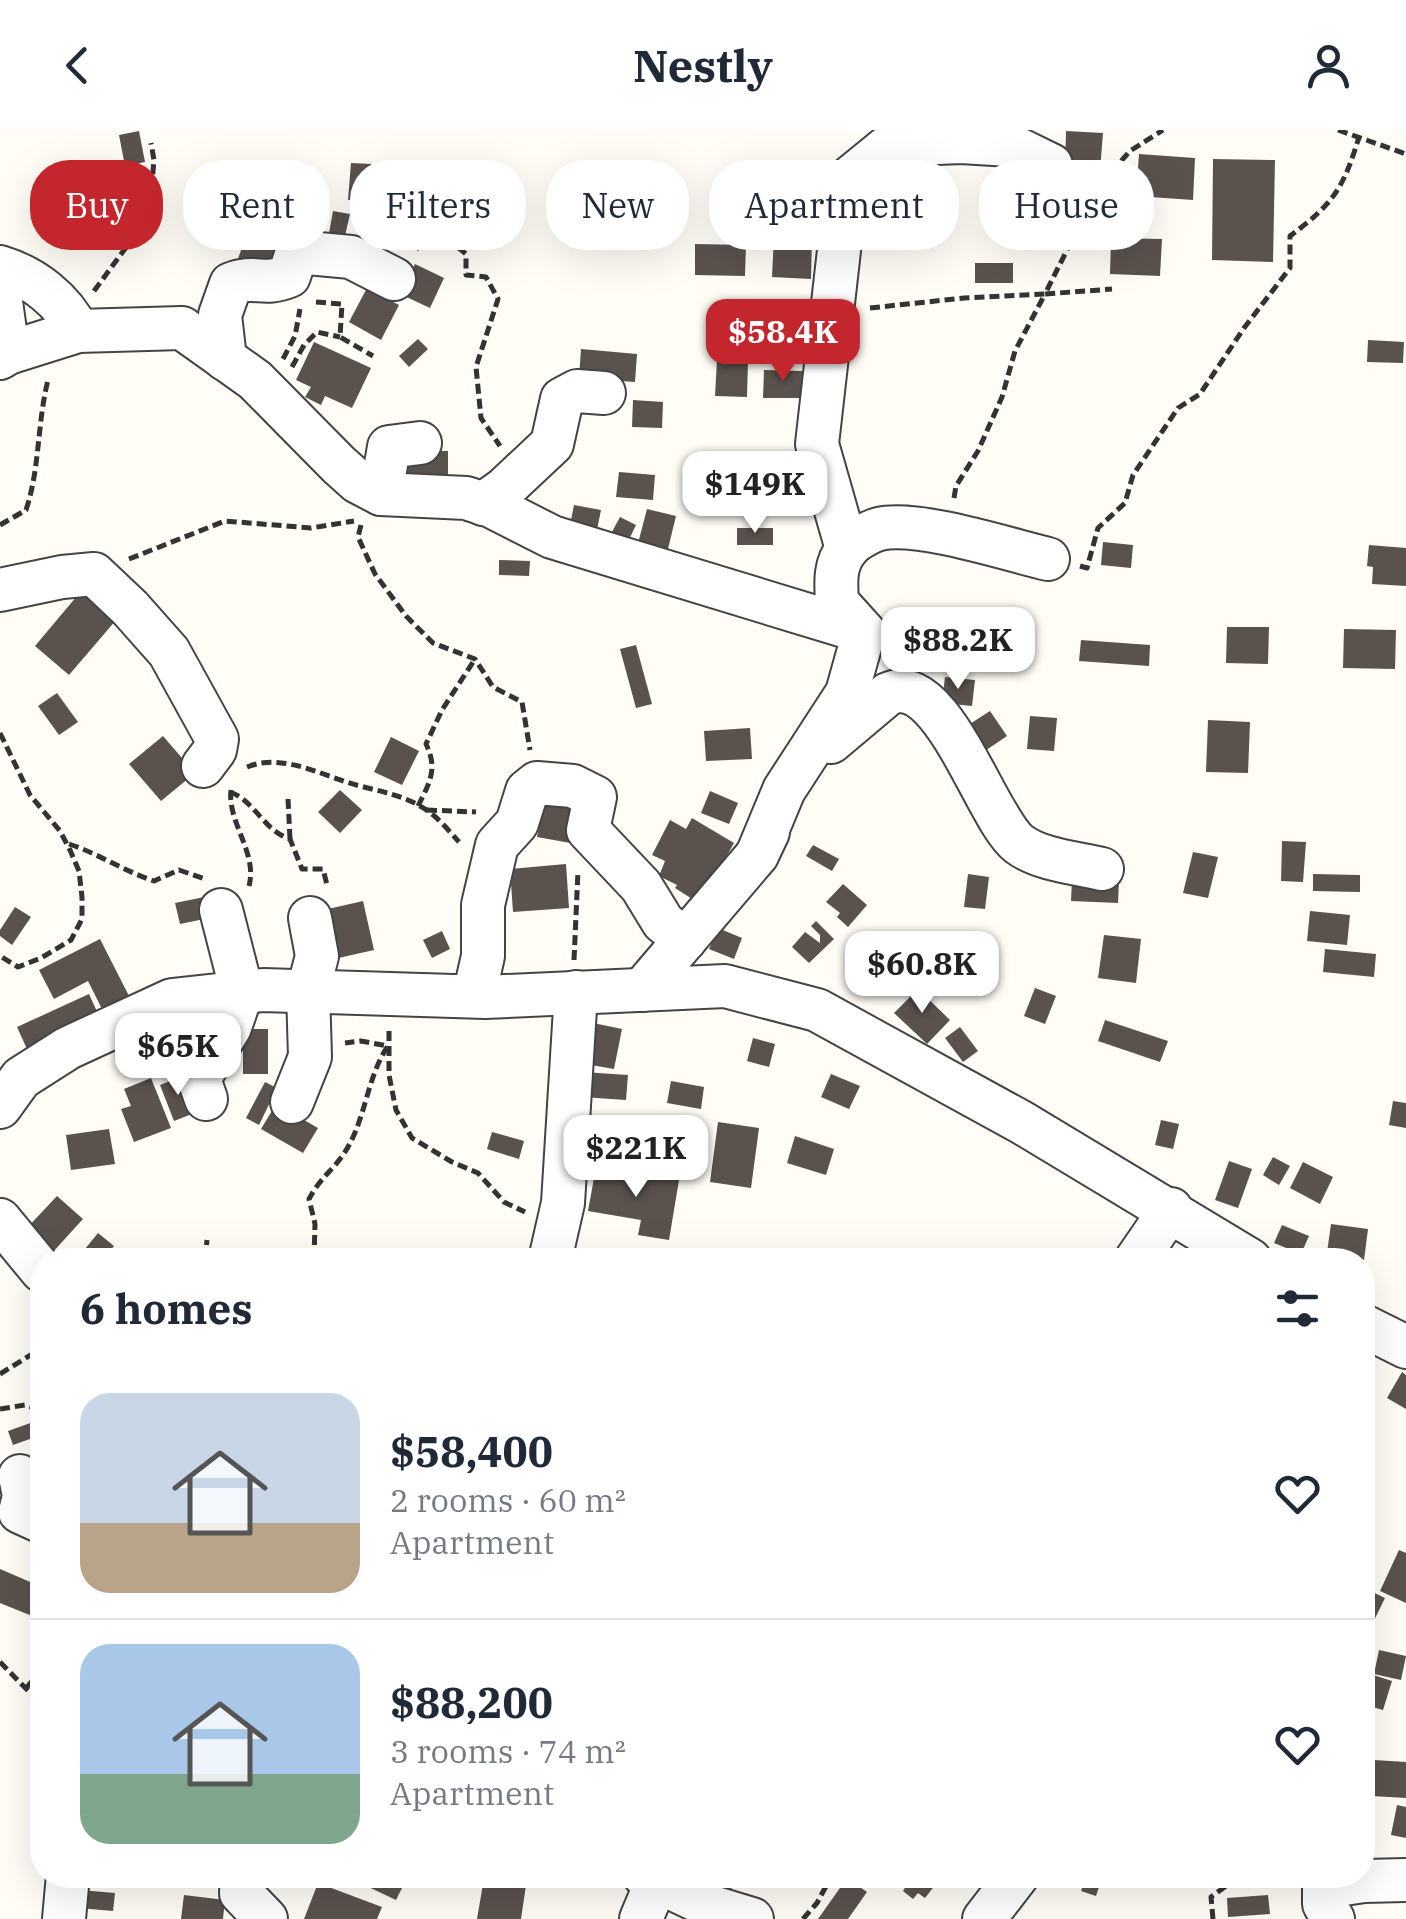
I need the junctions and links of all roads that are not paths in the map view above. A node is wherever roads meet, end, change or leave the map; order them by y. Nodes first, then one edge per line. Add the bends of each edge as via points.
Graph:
1 (1040, 160) edge
2 (0, 267) edge
3 (394, 279) road end
4 (0, 294) edge
5 (220, 315) junction
6 (166, 328) junction
7 (78, 331) junction
8 (4, 356) edge
9 (225, 359) junction
10 (604, 393) dead end
11 (420, 444) dead end
12 (499, 492) junction
13 (381, 494) junction
14 (847, 548) junction
15 (1048, 559) road end
16 (0, 590) edge
17 (864, 632) junction
18 (226, 777) road end
19 (757, 855) junction
20 (1102, 869) dead end
21 (310, 918) road end
22 (224, 921) road end
23 (684, 940) junction
24 (642, 990) junction
25 (308, 991) junction
26 (242, 992) junction
27 (576, 992) junction
28 (474, 996) junction
29 (206, 1099) dead end
30 (292, 1102) dead end
31 (0, 1107) edge
32 (1171, 1210) junction
33 (0, 1220) edge
34 (558, 1248) edge
35 (1144, 1248) edge
36 (1231, 1248) edge
37 (30, 1256) edge
38 (1375, 1332) edge
39 (1406, 1346) edge
40 (21, 1476) edge
41 (30, 1517) edge
42 (1406, 1880) edge
43 (1375, 1881) edge
44 (67, 1888) edge
45 (663, 1888) edge
46 (1008, 1888) edge
47 (1324, 1888) edge
48 (64, 1919) edge
49 (752, 1919) edge
50 (984, 1919) edge
51 (1333, 1919) edge

1 - 14 street via 1010,146 890,146 848,180 817,444
2 - 7 street via 41,287
3 - 5 street via 351,257 297,252 289,276 270,284 247,278 231,284
4 - 8 street
5 - 6 street via 194,316
5 - 9 street
6 - 7 street
6 - 9 street via 182,328
7 - 8 street
9 - 13 street via 358,482
10 - 12 street via 578,391 562,399 552,444
11 - 13 street via 389,446
12 - 13 street via 466,498
12 - 17 street via 552,537
14 - 15 street via 879,529 903,528
14 - 17 street via 838,566 836,602
16 - 18 street via 94,574 169,652 217,739 214,750
17 - 19 street via 847,694 784,790
19 - 20 street via 789,786 888,694 906,690 926,702 968,759 1016,842
19 - 23 street
21 - 25 street via 317,956
22 - 26 street
23 - 24 street
23 - 28 street via 588,830 595,796 537,783 497,845
24 - 27 street
24 - 32 street via 725,986 817,1010
25 - 26 street
25 - 28 street
25 - 30 street via 310,1057
26 - 29 street via 199,1080
26 - 31 street via 172,1000 86,1040 21,1078
27 - 28 street
27 - 34 street
32 - 35 street
32 - 36 street
33 - 37 street
38 - 39 street
40 - 41 street via 20,1512
42 - 43 street
44 - 48 street
45 - 49 street
46 - 50 street
47 - 51 street

